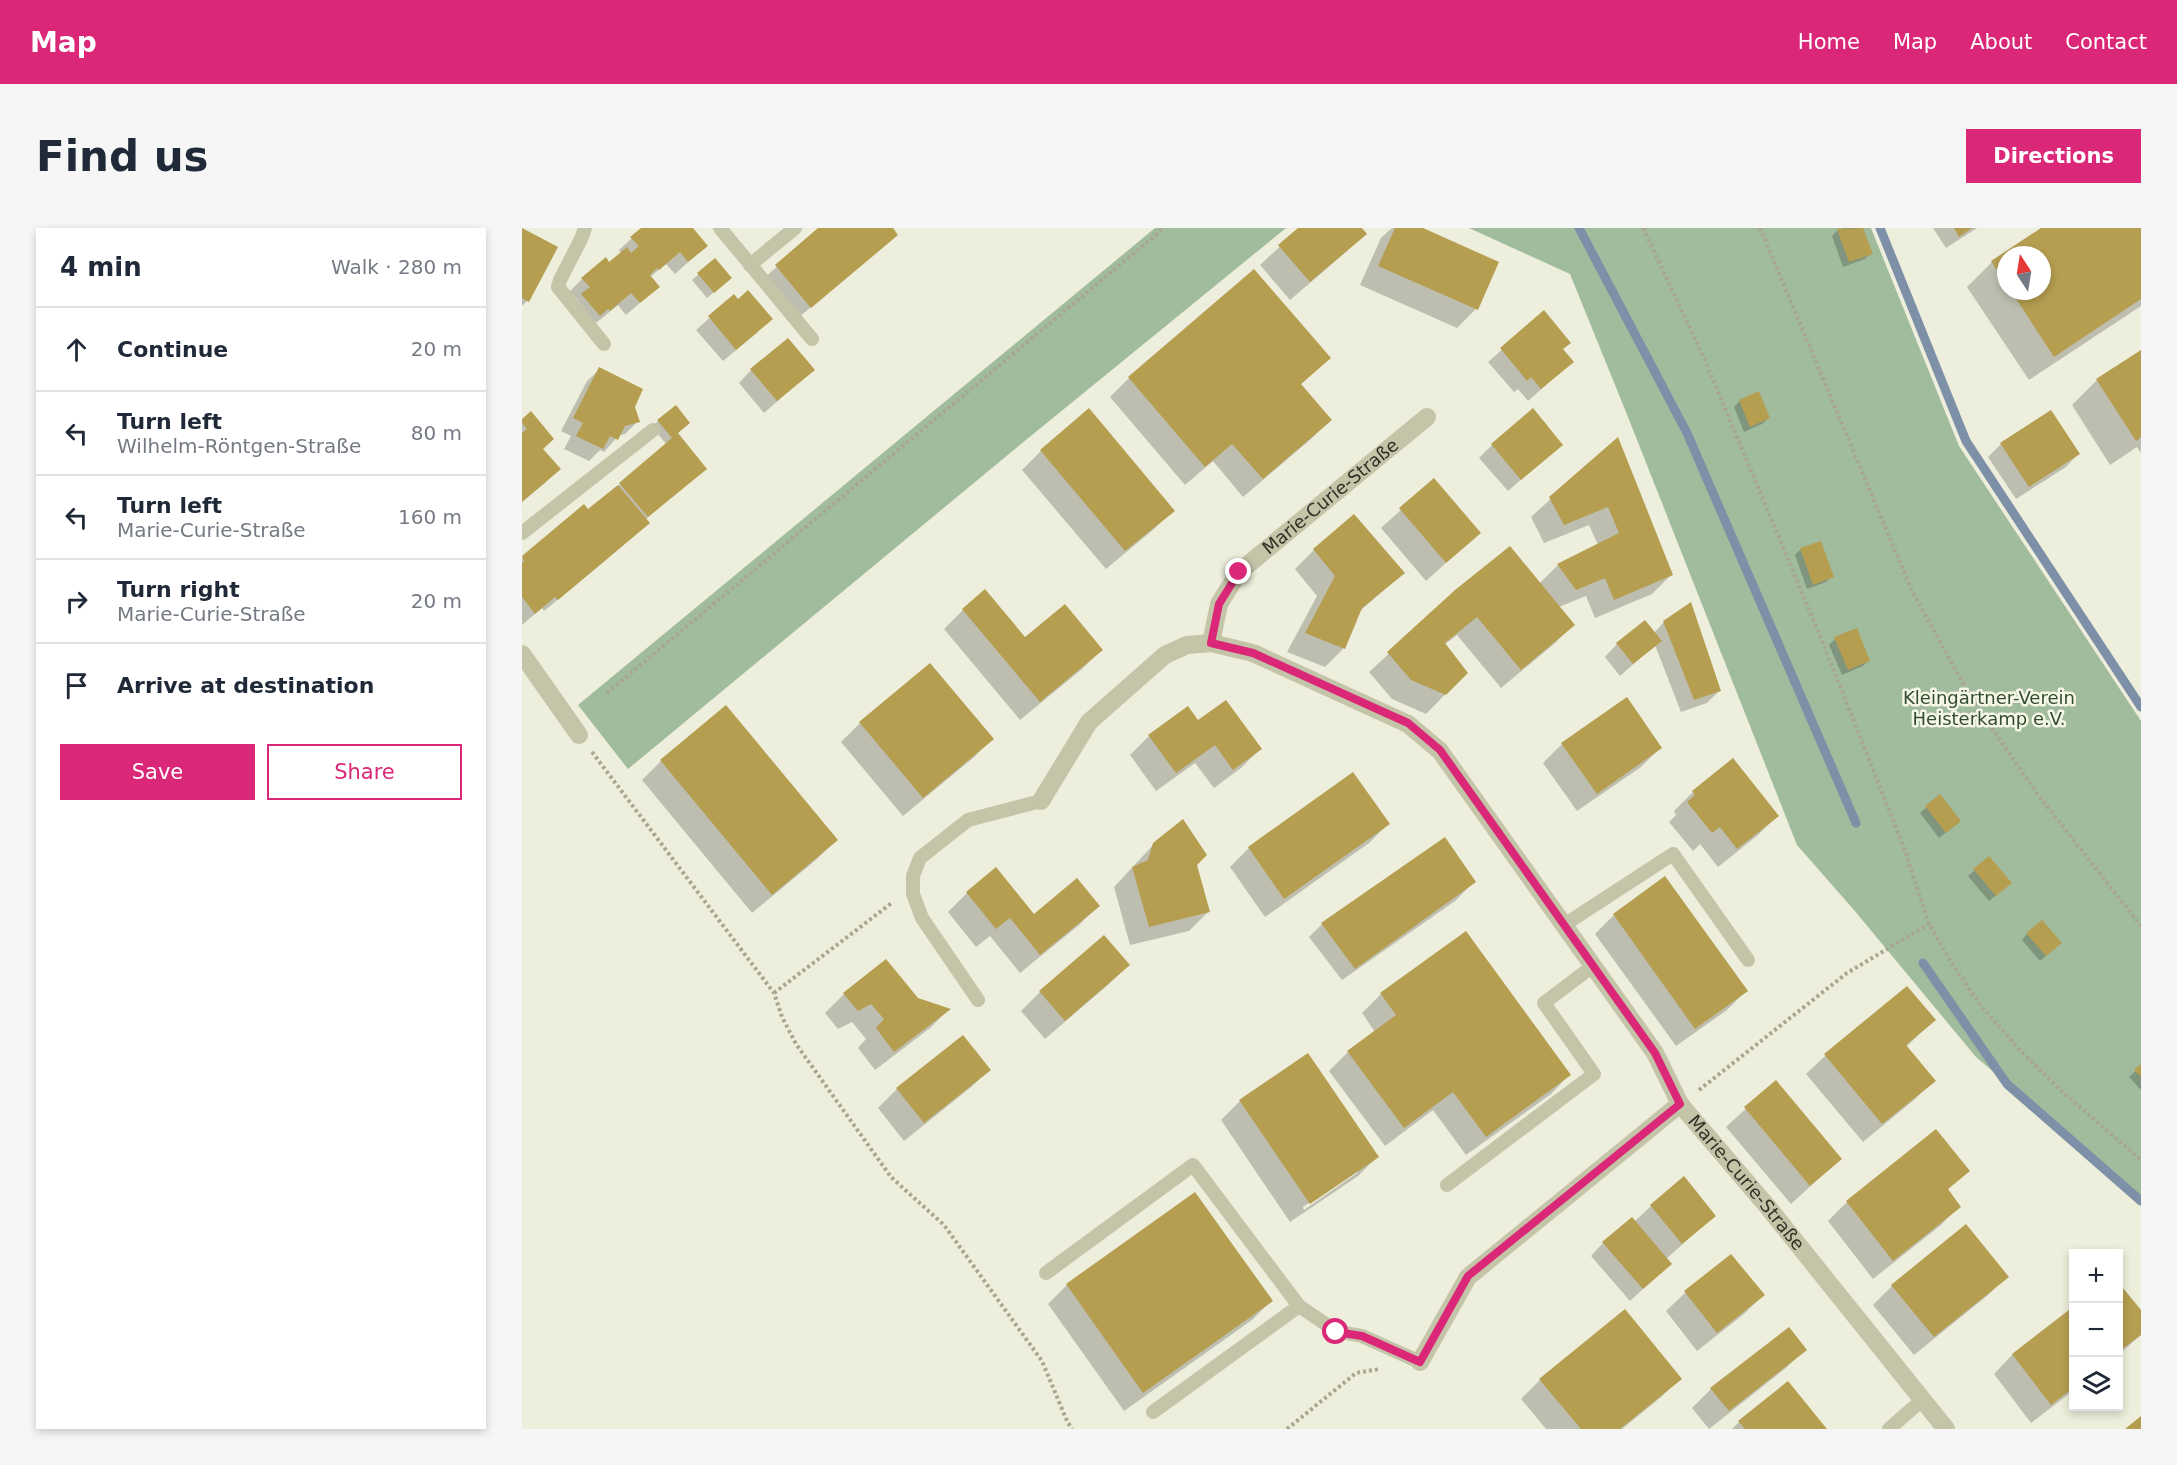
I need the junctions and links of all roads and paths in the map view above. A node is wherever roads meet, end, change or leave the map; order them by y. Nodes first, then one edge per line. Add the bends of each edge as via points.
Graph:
1 (585, 228) edge
2 (720, 228) edge
3 (795, 228) edge
4 (1164, 228) edge
5 (1643, 228) edge
6 (1760, 228) edge
7 (750, 265) junction
8 (812, 339) dead end
9 (604, 344) dead end
10 (1427, 417) dead end
11 (653, 430) dead end
12 (522, 533) edge
13 (1211, 643) junction
14 (522, 654) edge
15 (606, 693) dead end
16 (579, 735) joint
17 (1041, 801) joint
18 (913, 894) junction
19 (1929, 924) junction
20 (1564, 925) junction
21 (2141, 926) edge
22 (1748, 960) dead end
23 (1593, 966) junction
24 (774, 993) junction
25 (978, 1000) dead end
26 (1680, 1104) junction
27 (2141, 1160) edge
28 (1447, 1185) dead end
29 (1046, 1273) dead end
30 (1299, 1306) junction
31 (1420, 1362) junction
32 (1922, 1400) junction
33 (1153, 1412) dead end
34 (1072, 1429) edge
35 (1287, 1429) edge
36 (1889, 1429) edge
37 (1946, 1429) edge

1 - 9 lane via 558,287
2 - 7 lane
3 - 7 lane
4 - 15 path
5 - 19 path via 1704,358 1818,632 1904,848
6 - 21 path via 1917,601 1971,698 2025,776
7 - 8 lane
10 - 13 street, Marie-Curie-Straße via 1239,572 1219,604
11 - 12 lane
13 - 17 street, Marie-Curie-Straße via 1187,645 1165,655 1089,722
13 - 20 street, Marie-Curie-Straße via 1253,653 1408,723 1440,750
14 - 16 street
16 - 24 path
17 - 18 lane via 968,820 920,858 913,876
18 - 24 path via 896,900
18 - 25 lane via 921,918
19 - 26 path via 1846,973
19 - 27 path via 1977,1002 2058,1088
20 - 22 lane via 1673,854
20 - 23 street, Marie-Curie-Straße
23 - 26 street, Marie-Curie-Straße via 1655,1053
23 - 28 lane via 1544,1002 1594,1074
24 - 34 path via 796,1044 891,1177 944,1225 1042,1361
26 - 31 street via 1468,1276
26 - 32 street, Marie-Curie-Straße
29 - 30 lane via 1193,1165
30 - 31 lane via 1336,1332 1362,1336
30 - 33 lane
31 - 35 path via 1356,1373
32 - 36 lane
32 - 37 street, Marie-Curie-Straße

